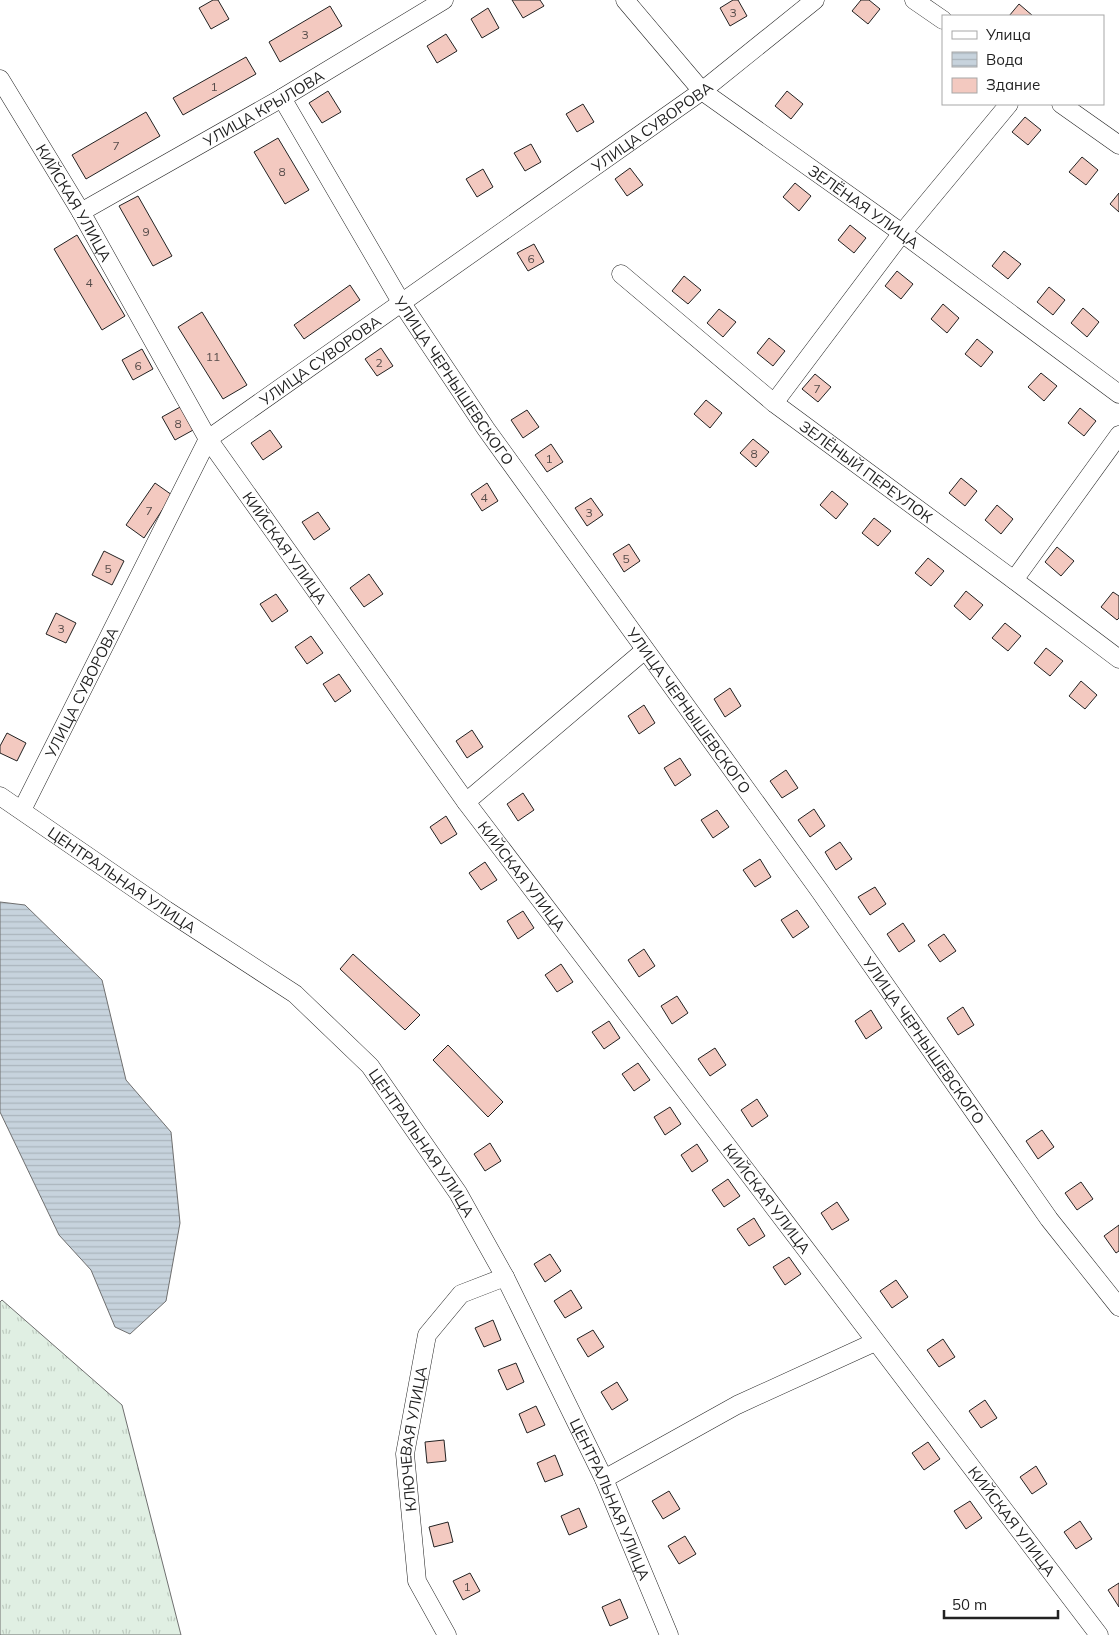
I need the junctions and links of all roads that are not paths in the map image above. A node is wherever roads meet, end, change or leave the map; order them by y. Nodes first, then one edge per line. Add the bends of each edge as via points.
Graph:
1 (444, 0) edge
2 (625, 0) edge
3 (815, 0) edge
4 (914, 0) edge
5 (942, 19) edge
6 (0, 79) edge
7 (702, 90) junction
8 (282, 98) junction
9 (1008, 105) edge
10 (1062, 105) edge
11 (1119, 145) edge
12 (81, 212) junction
13 (902, 233) junction
14 (621, 274) dead end
15 (401, 302) junction
16 (1119, 394) edge
17 (774, 403) junction
18 (1119, 435) edge
19 (208, 439) junction
20 (1014, 580) junction
21 (645, 650) junction
22 (1119, 659) edge
23 (0, 796) edge
24 (466, 802) junction
25 (22, 810) junction
26 (505, 1277) junction
27 (1119, 1308) edge
28 (875, 1342) junction
29 (604, 1479) junction
30 (447, 1635) edge
31 (669, 1635) edge
32 (1099, 1635) edge

1 - 8 street, УЛИЦА КРЫЛОВА
2 - 7 street, ЗЕЛЁНАЯ УЛИЦА
3 - 7 street, УЛИЦА СУВОРОВА
4 - 5 street
6 - 12 street, КИЙСКАЯ УЛИЦА
7 - 13 street, ЗЕЛЁНАЯ УЛИЦА
7 - 15 street, УЛИЦА СУВОРОВА
8 - 12 street, УЛИЦА КРЫЛОВА
8 - 15 street, УЛИЦА ЧЕРНЫШЕВСКОГО
9 - 13 street
10 - 11 street
12 - 19 street, КИЙСКАЯ УЛИЦА
13 - 16 street, ЗЕЛЁНАЯ УЛИЦА
13 - 17 street
14 - 17 street, ЗЕЛЁНЫЙ ПЕРЕУЛОК
15 - 19 street, УЛИЦА СУВОРОВА
15 - 21 street, УЛИЦА ЧЕРНЫШЕВСКОГО via 486,429
17 - 20 street, ЗЕЛЁНЫЙ ПЕРЕУЛОК
18 - 20 street
19 - 24 street, КИЙСКАЯ УЛИЦА
19 - 25 street, УЛИЦА СУВОРОВА
20 - 22 street, ЗЕЛЁНЫЙ ПЕРЕУЛОК
21 - 24 street
21 - 27 street, УЛИЦА ЧЕРНЫШЕВСКОГО via 819,890 1049,1219
23 - 25 street, ЦЕНТРАЛЬНАЯ УЛИЦА
24 - 28 street, КИЙСКАЯ УЛИЦА
25 - 26 street, ЦЕНТРАЛЬНАЯ УЛИЦА via 295,994 309,1007 370,1066 458,1193
26 - 29 street, ЦЕНТРАЛЬНАЯ УЛИЦА
26 - 30 street, КЛЮЧЕВАЯ УЛИЦА via 461,1294 427,1335 405,1454 417,1581
28 - 29 street via 737,1405
28 - 32 street, КИЙСКАЯ УЛИЦА
29 - 31 street, ЦЕНТРАЛЬНАЯ УЛИЦА

